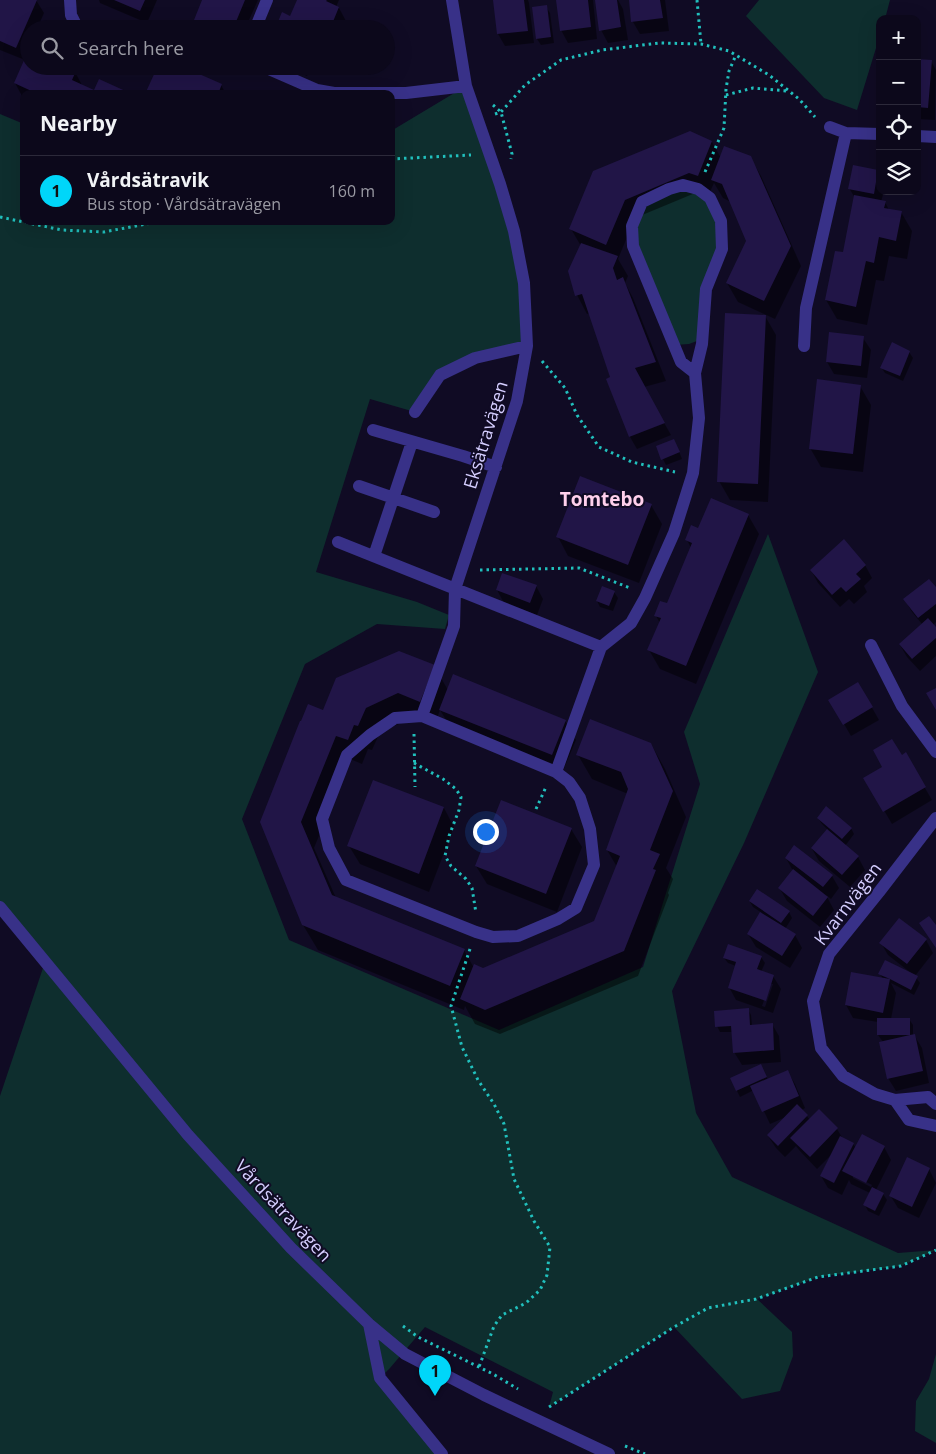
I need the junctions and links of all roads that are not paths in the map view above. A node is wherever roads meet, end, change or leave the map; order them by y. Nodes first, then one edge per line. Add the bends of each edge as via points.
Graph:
1 (70, 0) edge
2 (267, 0) edge
3 (452, 0) edge
4 (74, 20) edge
5 (259, 20) edge
6 (283, 75) edge
7 (466, 86) junction
8 (317, 90) edge
9 (395, 93) edge
10 (830, 127) road end
11 (846, 133) junction
12 (876, 134) edge
13 (921, 136) edge
14 (936, 137) edge
15 (527, 346) junction
16 (804, 346) dead end
17 (696, 373) junction
18 (415, 412) dead end
19 (373, 430) dead end
20 (412, 442) junction
21 (496, 467) junction
22 (359, 486) dead end
23 (393, 498) junction
24 (434, 512) dead end
25 (338, 542) dead end
26 (374, 556) junction
27 (455, 589) junction
28 (871, 645) dead end
29 (601, 647) junction
30 (422, 716) junction
31 (936, 752) edge
32 (556, 772) junction
33 (936, 818) edge
34 (0, 907) edge
35 (895, 1100) junction
36 (936, 1104) edge
37 (936, 1126) edge
38 (369, 1324) junction
39 (442, 1454) edge
40 (610, 1454) edge

1 - 4 street
2 - 5 street
3 - 7 street, Eksätravägen
6 - 8 street
7 - 9 street
7 - 15 street, Eksätravägen via 514,231 524,283
10 - 11 street
11 - 12 street
11 - 16 street via 806,308
13 - 14 street
15 - 18 street via 475,358 440,375
15 - 21 street, Eksätravägen via 517,401
17 - 17 street via 681,362 633,246 632,226 642,202 683,185 698,189 710,198 721,221 722,249 706,288 702,344
17 - 29 street via 699,418 693,473 674,533 631,624
19 - 20 street
20 - 21 street
20 - 23 street
21 - 27 street, Eksätravägen
22 - 23 street
23 - 24 street
23 - 26 street
25 - 26 street
26 - 27 street
27 - 29 street
27 - 30 street, Eksätravägen via 454,626
28 - 31 street via 902,706
29 - 32 street
30 - 32 street
30 - 32 street via 395,718 347,755 322,819 329,848 346,880 493,937 518,936 558,919 576,908 594,865 590,829 580,798 570,782
33 - 35 street, Kvarnvägen via 829,954 813,1001 821,1048 843,1076 875,1094
34 - 38 street, Vårdsätravägen via 188,1135 290,1248
35 - 36 street, Kvarnvägen via 928,1097
35 - 37 street via 909,1120
38 - 39 street via 380,1378
38 - 40 street, Vårdsätravägen via 405,1354

